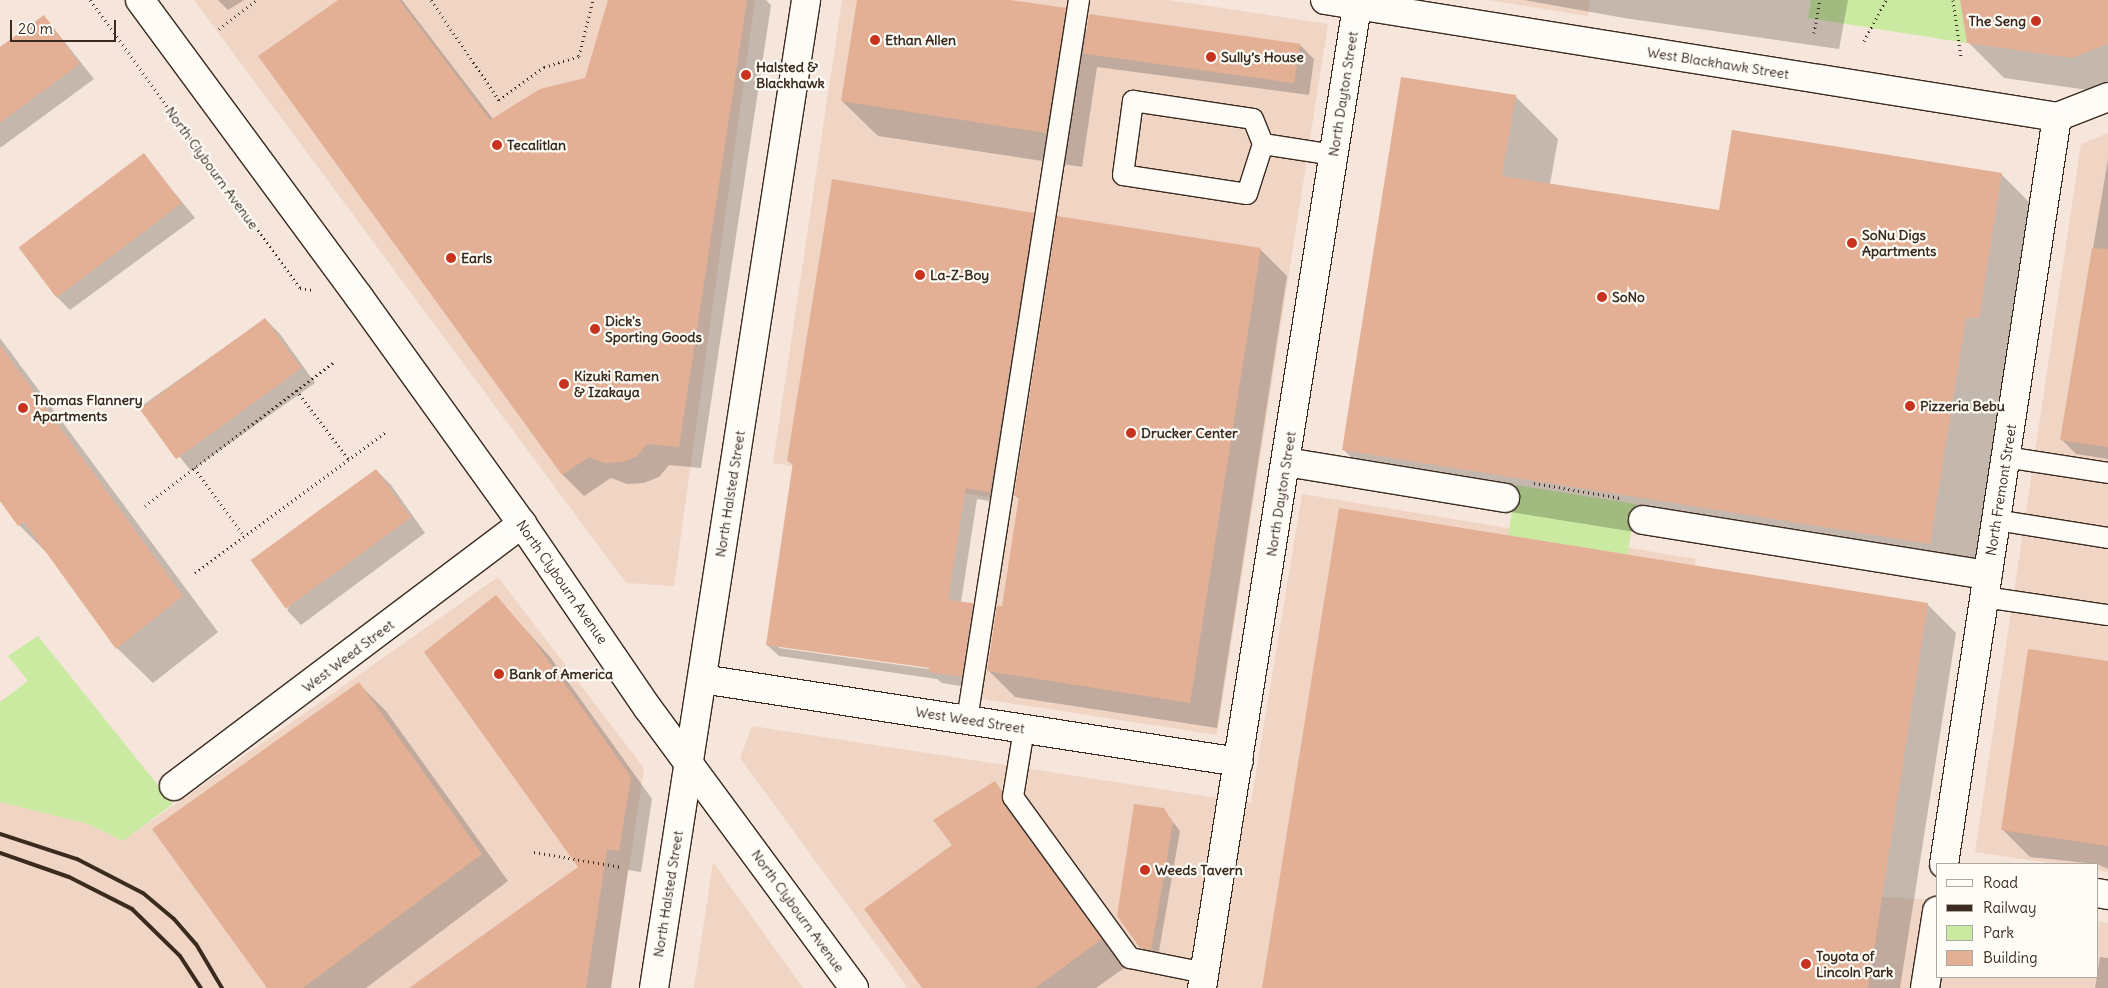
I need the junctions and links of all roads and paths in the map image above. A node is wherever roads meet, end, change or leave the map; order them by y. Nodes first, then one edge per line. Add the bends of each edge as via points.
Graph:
1 (90, 0) edge
2 (140, 0) edge
3 (257, 0) edge
4 (431, 0) edge
5 (593, 0) edge
6 (806, 0) edge
7 (1079, 0) edge
8 (1325, 0) edge
9 (1820, 0) edge
10 (1886, 0) edge
11 (1953, 0) edge
12 (1357, 3) edge
13 (219, 29) dead end
14 (1814, 33) dead end
15 (1864, 41) dead end
16 (1961, 57) dead end
17 (2108, 97) edge
18 (2057, 117) junction
19 (1263, 144) junction
20 (1333, 155) junction
21 (359, 298) junction
22 (335, 361) dead end
23 (296, 390) junction
24 (387, 431) dead end
25 (2006, 457) junction
26 (349, 460) junction
27 (1286, 462) junction
28 (194, 468) junction
29 (2108, 473) edge
30 (1505, 498) joint
31 (145, 506) dead end
32 (1643, 520) joint
33 (1996, 520) junction
34 (522, 524) junction
35 (244, 536) junction
36 (2108, 538) edge
37 (195, 573) dead end
38 (1986, 586) junction
39 (2108, 615) edge
40 (702, 679) junction
41 (967, 720) junction
42 (1024, 729) junction
43 (1239, 762) junction
44 (689, 763) junction
45 (174, 786) dead end
46 (534, 852) dead end
47 (1944, 863) edge
48 (622, 867) dead end
49 (1936, 917) edge
50 (1204, 980) edge
51 (654, 988) edge
52 (854, 988) edge
53 (1925, 988) edge

1 - 21 path, North Clybourn Avenue via 300,288
2 - 21 street, North Clybourn Avenue
3 - 13 path
4 - 5 path via 499,100 544,67 579,56
6 - 40 street, North Halsted Street
7 - 41 lane
8 - 12 street, West Blackhawk Street
9 - 14 path
10 - 15 path
11 - 16 path
12 - 18 street, West Blackhawk Street
12 - 20 street, North Dayton Street
17 - 18 street
18 - 25 street, North Fremont Street
19 - 19 lane via 1253,119 1133,101 1122,175 1247,194
19 - 20 lane
20 - 27 street, North Dayton Street
21 - 34 street, North Clybourn Avenue
22 - 23 path
23 - 26 path
23 - 28 path
24 - 26 path
25 - 29 lane
25 - 33 street, North Fremont Street
26 - 35 path
27 - 30 street
27 - 43 street, North Dayton Street
28 - 31 path
28 - 35 path
30 - 32 path via 1509,479 1646,502
32 - 38 street
33 - 36 lane
33 - 38 street, North Fremont Street
34 - 44 street, North Clybourn Avenue
34 - 45 street, West Weed Street
35 - 37 path
38 - 39 lane
38 - 47 street, North Fremont Street
40 - 41 street, West Weed Street
40 - 44 street, North Halsted Street
41 - 42 street, West Weed Street
42 - 43 street, West Weed Street
42 - 50 lane via 1013,797 1130,958
43 - 50 street, North Dayton Street
44 - 51 street, North Halsted Street
44 - 52 street, North Clybourn Avenue
46 - 48 path
49 - 53 street

